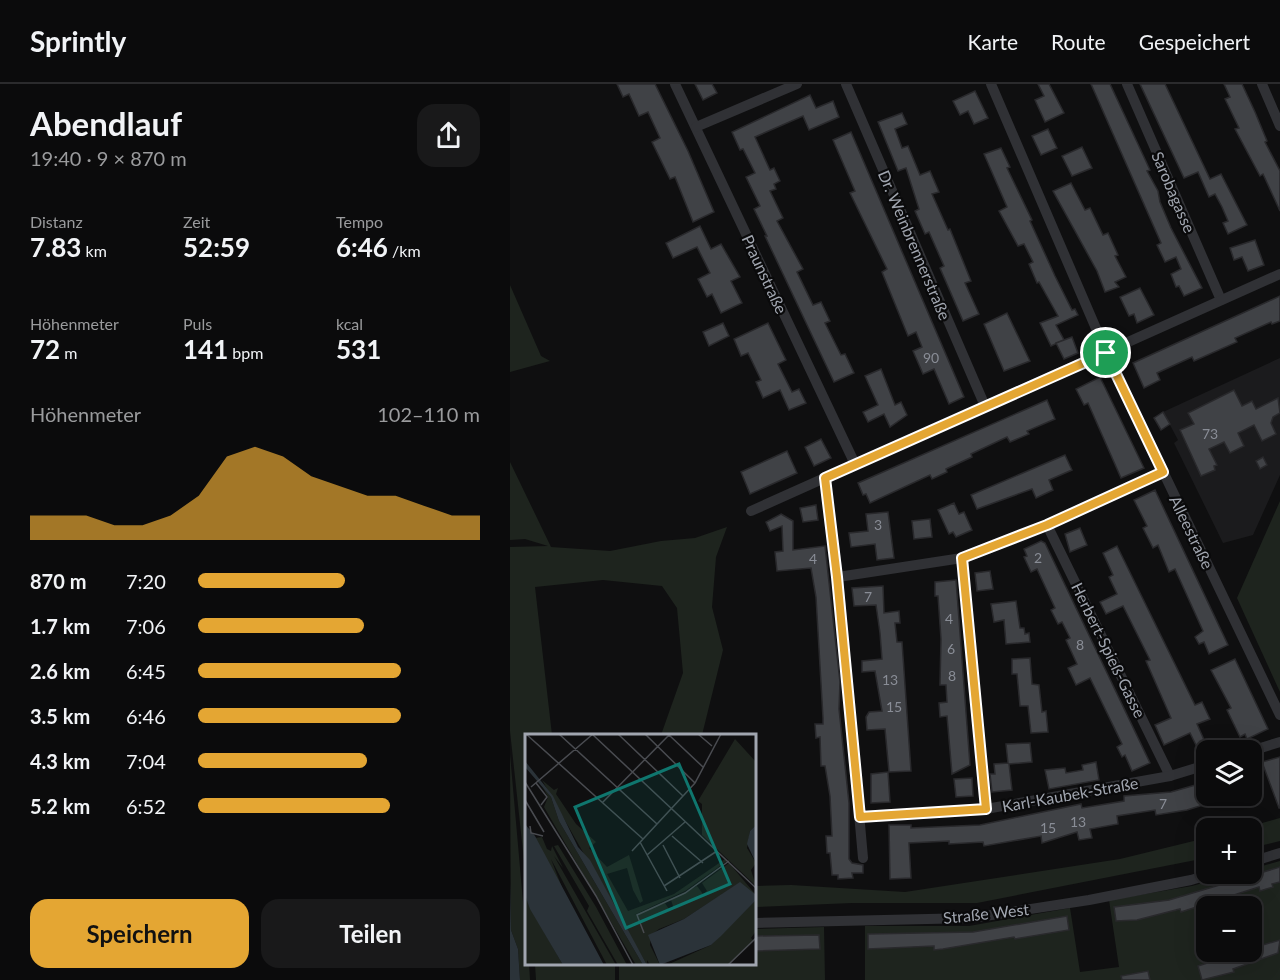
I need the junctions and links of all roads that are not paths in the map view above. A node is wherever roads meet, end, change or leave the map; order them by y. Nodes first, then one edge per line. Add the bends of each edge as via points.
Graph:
1 (675, 84) edge
2 (797, 84) edge
3 (846, 84) edge
4 (991, 84) edge
5 (1127, 84) edge
6 (1262, 84) edge
7 (1280, 126) edge
8 (696, 128) junction
9 (1280, 274) edge
10 (1221, 300) junction
11 (1106, 353) junction
12 (985, 406) junction
13 (855, 464) junction
14 (1163, 472) junction
15 (825, 478) junction
16 (751, 511) dead end
17 (1047, 525) junction
18 (962, 558) junction
19 (837, 577) junction
20 (1280, 715) edge
21 (1280, 742) edge
22 (1262, 748) edge
23 (1196, 768) edge
24 (1170, 776) junction
25 (986, 809) junction
26 (860, 817) junction
27 (1280, 852) edge
28 (863, 858) dead end
29 (1262, 858) edge
30 (1196, 877) edge
31 (756, 923) edge

1 - 8 street, Praunstraße
2 - 8 street
3 - 12 street, Dr. Weinbrennerstraße
4 - 11 street, Alleestraße
5 - 10 street, Sarobagasse
6 - 7 street
8 - 13 street, Praunstraße
9 - 10 street
10 - 11 street
11 - 12 street
11 - 14 street, Alleestraße
12 - 13 street
13 - 15 street
14 - 17 street
14 - 20 street, Alleestraße
15 - 16 street
15 - 19 street
17 - 18 street
17 - 24 street, Herbert-Spieß-Gasse
18 - 19 street
18 - 25 street
19 - 26 street
21 - 22 street
23 - 24 street, Karl-Kaubek-Straße
24 - 25 street, Karl-Kaubek-Straße
25 - 26 street, Karl-Kaubek-Straße
26 - 28 street
27 - 29 street
30 - 31 street, Straße West via 972,918

